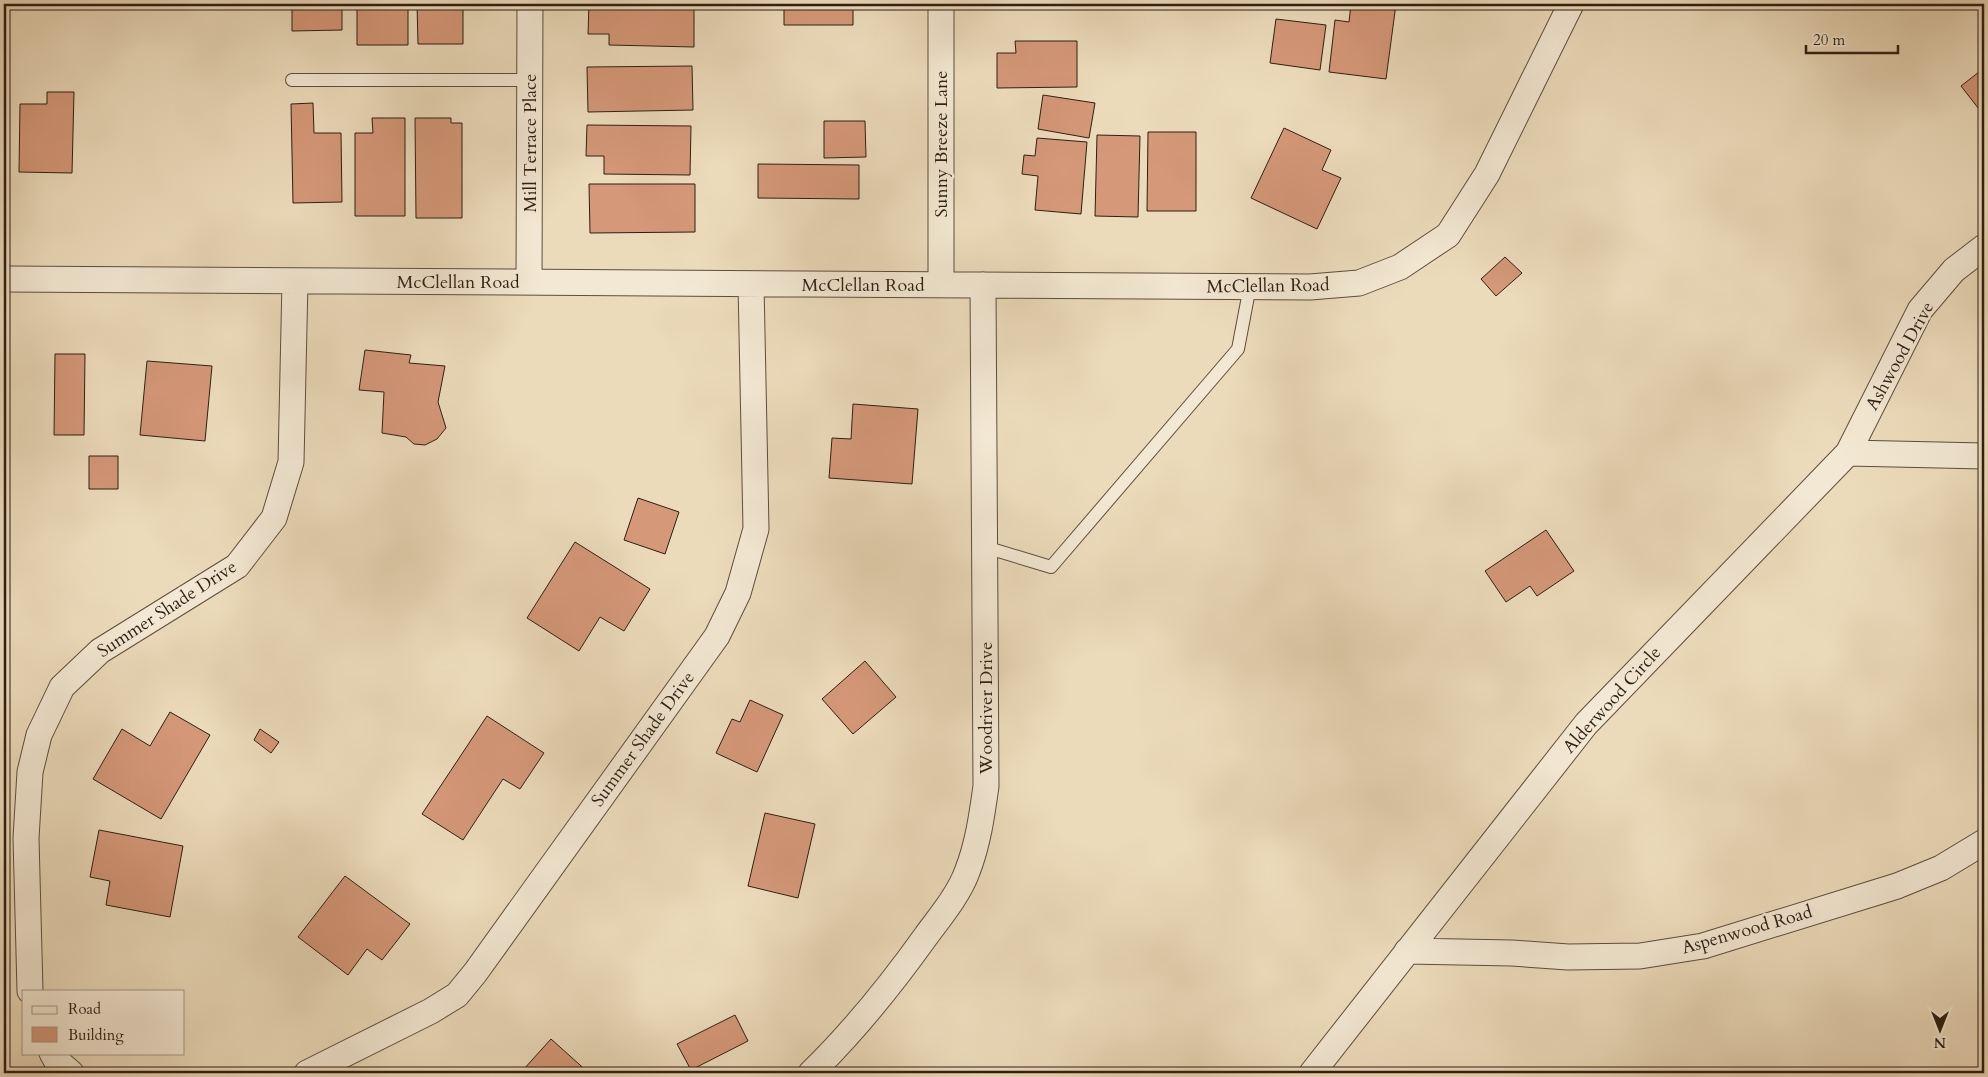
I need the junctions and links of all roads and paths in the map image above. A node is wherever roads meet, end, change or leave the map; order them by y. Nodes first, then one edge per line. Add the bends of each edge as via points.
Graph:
1 (530, 4) edge
2 (941, 4) edge
3 (1571, 4) edge
4 (292, 80) dead end
5 (530, 80) junction
6 (1984, 247) edge
7 (4, 279) edge
8 (295, 281) junction
9 (530, 282) junction
10 (751, 284) junction
11 (941, 285) junction
12 (983, 286) junction
13 (1250, 286) junction
14 (1848, 453) junction
15 (1984, 456) edge
16 (985, 547) junction
17 (1984, 842) edge
18 (1407, 952) junction
19 (30, 990) edge
20 (53, 1054) edge
21 (71, 1073) edge
22 (307, 1073) edge
23 (811, 1073) edge
24 (1312, 1073) edge

1 - 5 street, Mill Terrace Place
2 - 11 street, Sunny Breeze Lane
3 - 13 street, McClellan Road via 1487,174 1448,235 1400,267 1359,283 1310,287
4 - 5 lane
5 - 9 street, Mill Terrace Place
6 - 14 street, Ashwood Drive via 1954,270 1920,310
7 - 8 street, McClellan Road
8 - 9 street, McClellan Road
8 - 19 street, Summer Shade Drive via 291,462 274,518 237,566 100,651 62,687 39,735 30,772 26,838
9 - 10 street, McClellan Road
10 - 11 street, McClellan Road
10 - 22 street, Summer Shade Drive via 756,529 738,593 717,636 457,994 431,1011
11 - 12 street, McClellan Road
12 - 13 street, McClellan Road
12 - 16 street, Woodriver Drive
13 - 16 lane via 1238,349 1051,568
14 - 15 street
14 - 18 street, Alderwood Circle via 1586,724
16 - 23 street, Woodriver Drive via 986,786 979,834 967,874 938,921 892,984 839,1046
17 - 18 street, Aspenwood Road via 1941,868 1897,886 1704,946 1640,956
18 - 24 street, Alderwood Circle
20 - 21 street

